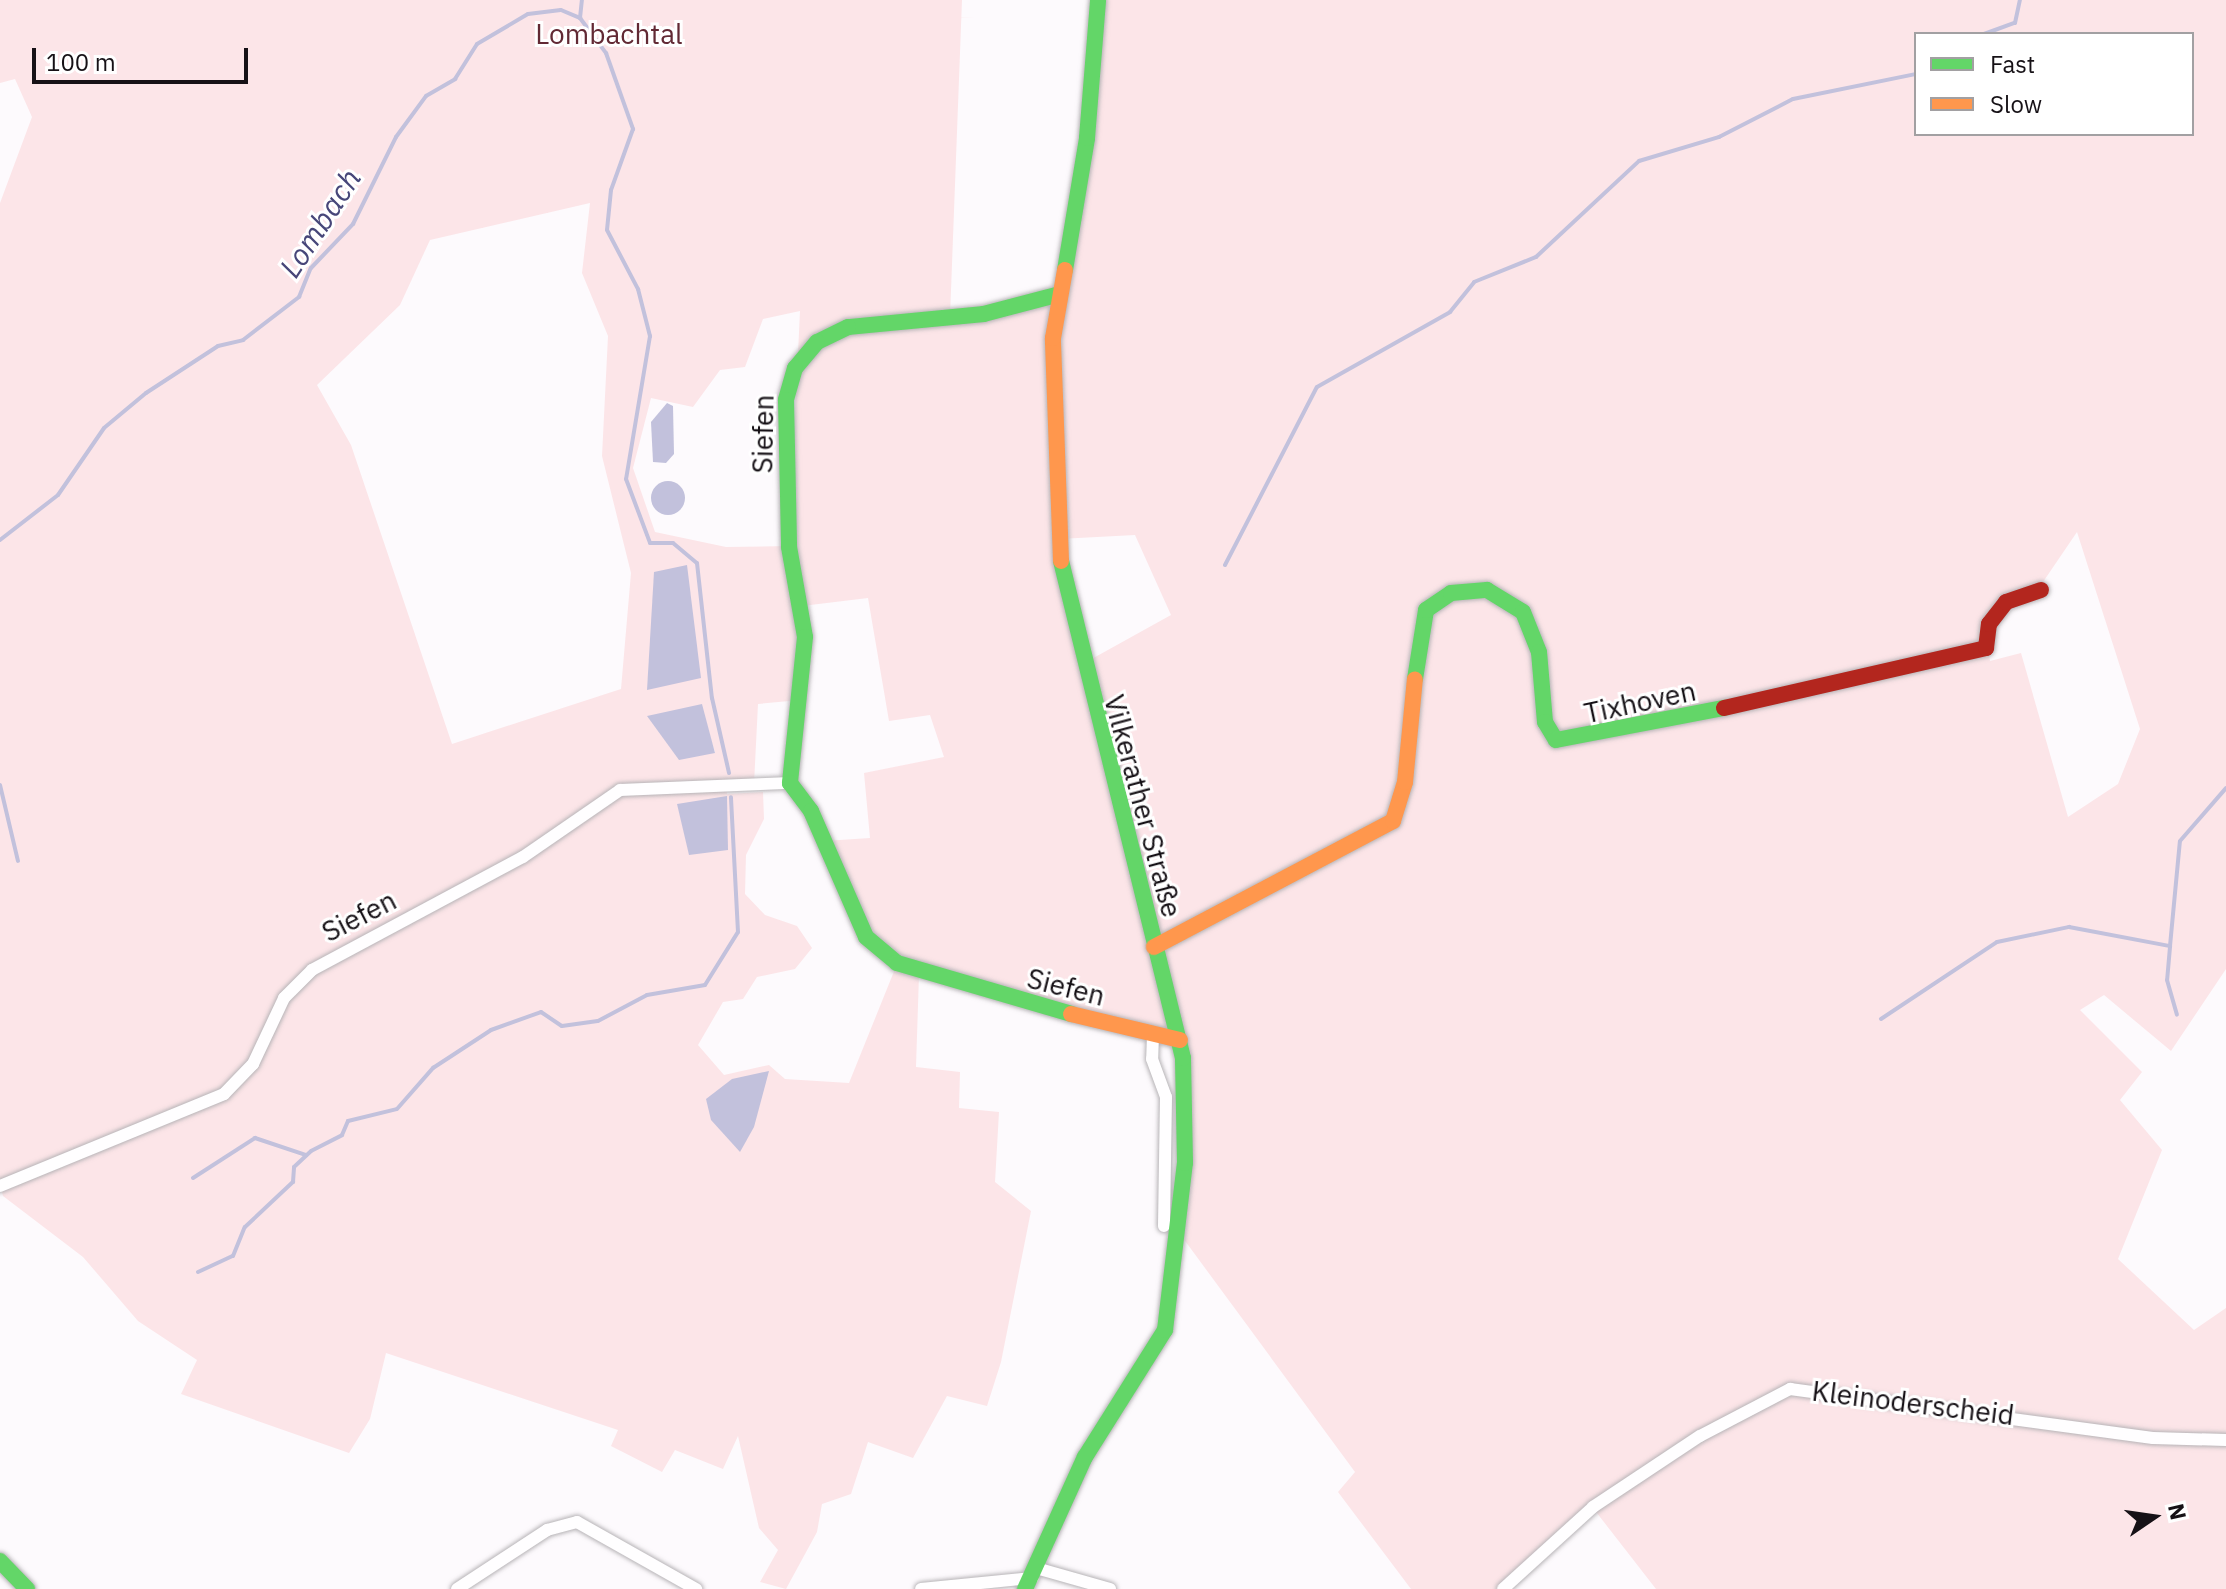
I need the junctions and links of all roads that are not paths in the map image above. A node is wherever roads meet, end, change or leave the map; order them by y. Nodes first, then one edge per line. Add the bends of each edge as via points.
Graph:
1 (1098, 0) edge
2 (1060, 294) junction
3 (2041, 590) dead end
4 (790, 783) junction
5 (1154, 947) junction
6 (1153, 1035) junction
7 (1180, 1040) junction
8 (0, 1186) edge
9 (1160, 1218) dead end
10 (2226, 1440) edge
11 (0, 1561) edge
12 (1031, 1578) edge
13 (27, 1589) edge
14 (457, 1589) edge
15 (696, 1589) edge
16 (921, 1589) edge
17 (1110, 1589) edge
18 (1503, 1589) edge

1 - 2 street, Vilkerather Straße via 1087,138
2 - 4 street, Siefen via 984,314 848,327 817,342 795,368 786,400 789,547 805,637
2 - 5 street, Vilkerather Straße via 1051,380 1066,619
3 - 5 street, Tixhoven via 2006,602 1989,624 1986,648 1568,743 1556,740 1545,722 1539,652 1523,612 1487,590 1451,593 1426,610 1420,631 1405,782 1393,821
4 - 6 street, Siefen via 811,811 866,937 897,963 941,982
4 - 8 street, Siefen via 620,790 455,897 312,970 284,998 253,1064 224,1094
5 - 7 street, Vilkerather Straße
6 - 7 street, Siefen
6 - 9 street via 1152,1059 1166,1097
7 - 12 street, Vilkerather Straße via 1185,1163 1172,1309 1149,1365 1085,1457
10 - 18 street, Kleinoderscheid via 2153,1438 1790,1389 1700,1436 1593,1507
11 - 13 street
12 - 16 street
12 - 17 street
14 - 15 street via 547,1530 577,1522

